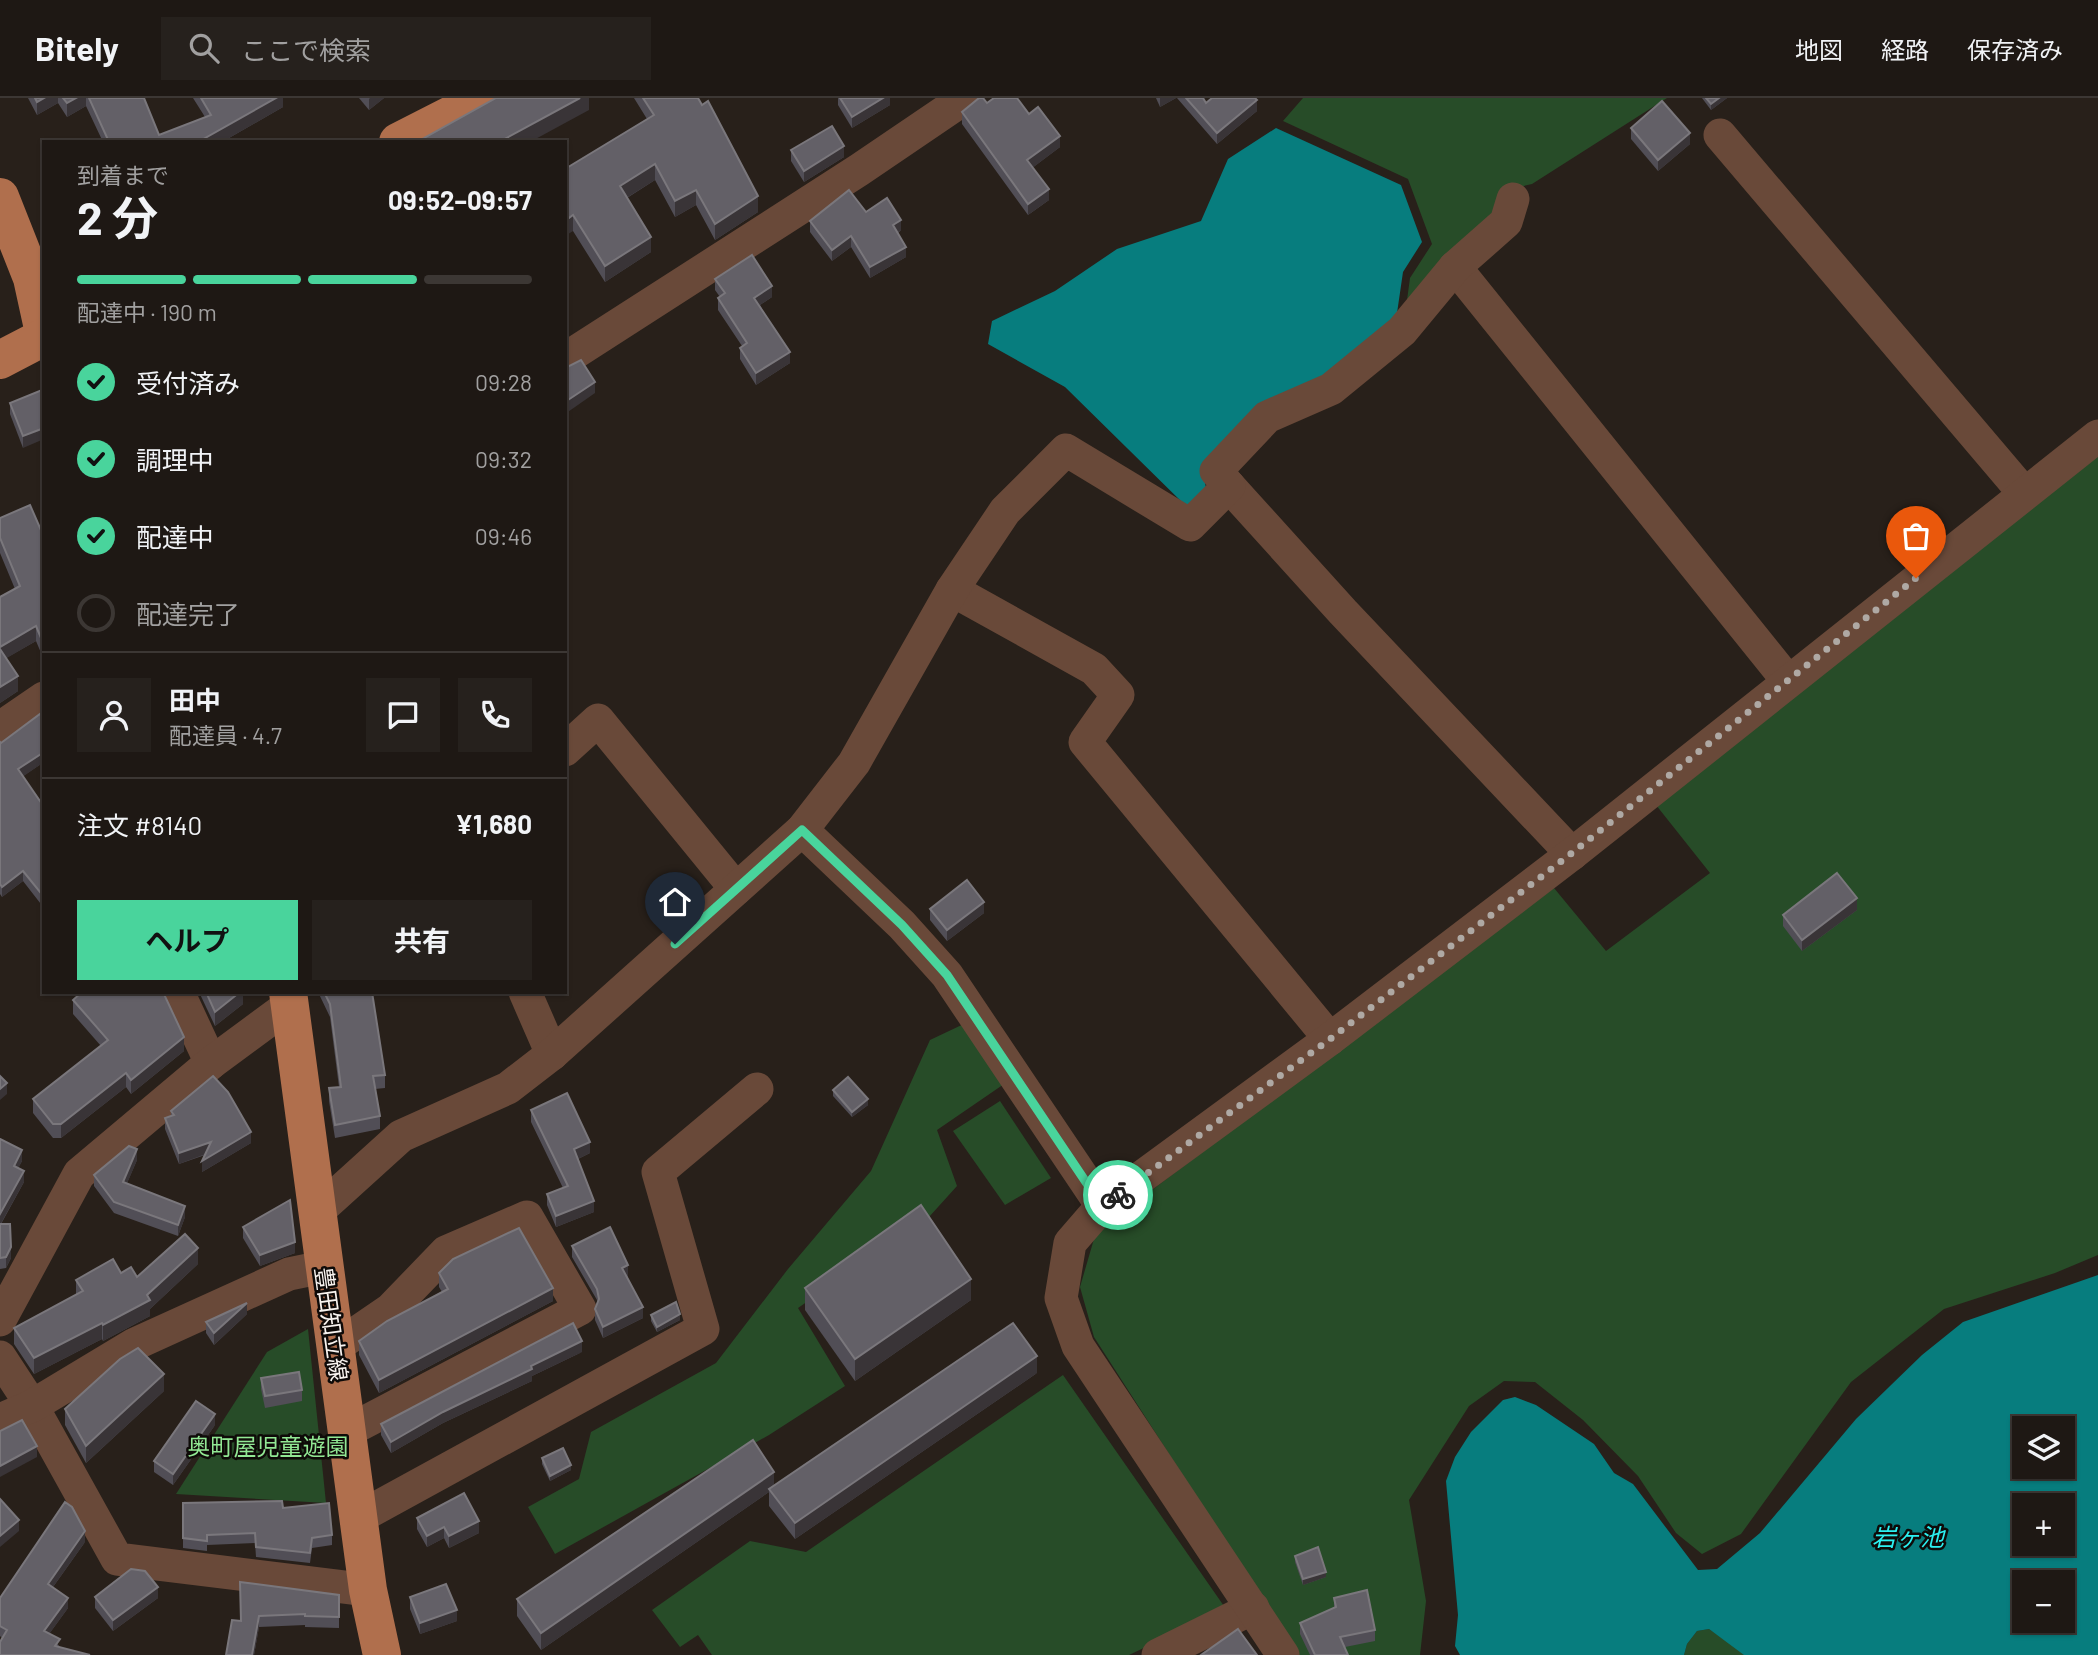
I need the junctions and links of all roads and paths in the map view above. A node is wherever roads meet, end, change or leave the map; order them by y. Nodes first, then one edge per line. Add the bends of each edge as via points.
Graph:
1 (484, 98) edge
2 (965, 98) edge
3 (1720, 135) dead end
4 (402, 140) edge
5 (0, 197) edge
6 (1513, 199) dead end
7 (1455, 267) junction
8 (42, 326) edge
9 (42, 336) edge
10 (567, 358) edge
11 (0, 360) edge
12 (2098, 436) edge
13 (1229, 486) junction
14 (2024, 493) junction
15 (952, 590) junction
16 (1788, 681) junction
17 (42, 703) edge
18 (0, 728) edge
19 (567, 748) edge
20 (802, 830) junction
21 (1572, 853) junction
22 (736, 890) junction
23 (178, 994) edge
24 (526, 994) edge
25 (289, 998) edge
26 (1330, 1039) junction
27 (552, 1054) junction
28 (211, 1063) junction
29 (757, 1089) dead end
30 (1102, 1206) junction
31 (316, 1213) junction
32 (323, 1267) junction
33 (0, 1320) edge
34 (334, 1348) junction
35 (0, 1357) edge
36 (32, 1406) junction
37 (0, 1420) edge
38 (346, 1432) junction
39 (358, 1518) junction
40 (368, 1590) junction
41 (1253, 1608) junction
42 (1164, 1654) edge
43 (382, 1655) edge
44 (1283, 1655) edge

1 - 4 main road
2 - 10 street
3 - 14 street
5 - 8 main road via 32,278
6 - 7 street via 1506,222
7 - 13 street via 1402,331 1331,389 1267,417 1216,471
7 - 16 street
9 - 11 main road
12 - 14 street
13 - 15 street via 1191,525 1066,450 1005,512
13 - 21 street
14 - 16 street
15 - 20 street via 854,763
15 - 26 street via 1094,669 1118,695 1085,742
16 - 21 street
17 - 18 street
19 - 22 street via 598,720
20 - 22 street
20 - 30 street via 902,925 947,975
21 - 26 street
22 - 27 street
23 - 28 street
24 - 27 street
25 - 28 street
25 - 31 main road, 豊田知立線
26 - 30 street
27 - 31 street via 508,1088 401,1136
28 - 33 street via 79,1174
29 - 39 street via 658,1172 703,1328
30 - 41 street via 1070,1243 1061,1298 1078,1346
31 - 32 main road, 豊田知立線
32 - 34 main road, 豊田知立線
32 - 36 street via 289,1274 135,1344
34 - 38 main road, 豊田知立線
34 - 38 street via 391,1309 446,1252 527,1217 580,1309
35 - 36 street
36 - 37 street
36 - 40 street via 117,1559
38 - 39 main road, 豊田知立線
39 - 40 main road, 豊田知立線
40 - 43 main road, 豊田知立線
41 - 42 street
41 - 44 street

